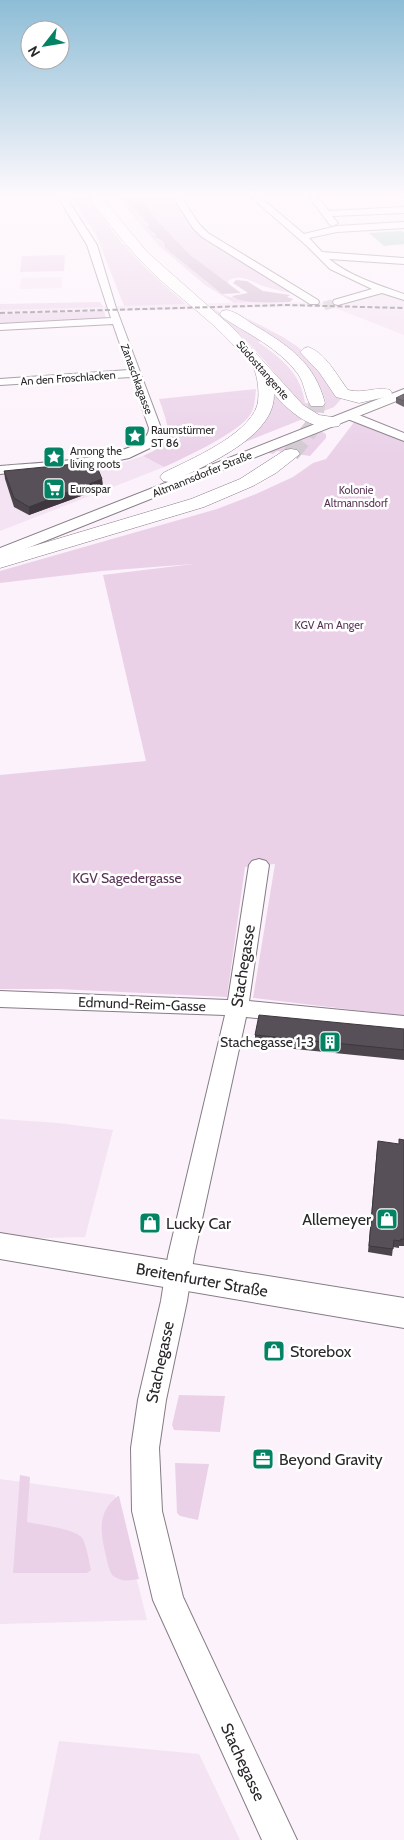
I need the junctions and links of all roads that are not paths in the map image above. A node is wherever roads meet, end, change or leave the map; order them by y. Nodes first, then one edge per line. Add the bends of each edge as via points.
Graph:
1 (104, 283) edge
2 (172, 283) edge
3 (187, 283) edge
4 (193, 283) edge
5 (283, 283) edge
6 (366, 283) edge
7 (200, 287) dead end
8 (382, 290) junction
9 (404, 297) edge
10 (223, 302) dead end
11 (338, 302) tunnel mouth
12 (319, 305) dead end
13 (113, 313) junction
14 (0, 327) edge
15 (262, 372) junction
16 (135, 373) junction
17 (0, 382) edge
18 (404, 385) edge
19 (384, 393) junction
20 (404, 393) edge
21 (318, 415) junction
22 (349, 415) junction
23 (404, 437) edge
24 (291, 454) tunnel mouth
25 (0, 470) edge
26 (169, 477) junction
27 (0, 544) edge
28 (0, 554) edge
29 (0, 562) edge
30 (259, 865) dead end
31 (0, 1000) edge
32 (237, 1008) junction
33 (404, 1024) edge
34 (0, 1246) edge
35 (178, 1276) junction
36 (404, 1313) edge
37 (280, 1840) edge

1 - 13 street, Zanaschkagasse
2 - 15 highway, Südosttangente via 236,339
3 - 21 highway, Südosttangente via 294,360 310,379
4 - 7 highway
5 - 12 street
6 - 8 street
8 - 9 street
8 - 11 street
10 - 19 highway via 302,347 325,369 342,394 359,398
13 - 14 street
13 - 16 street, Zanaschkagasse
15 - 21 highway, Südosttangente
15 - 26 highway via 266,400 254,424 229,444
16 - 17 street, An den Froschlacken
16 - 25 street, Zanaschkagasse via 155,428 155,434 146,446 106,459
18 - 19 main road, Altmannsdorfer Straße
19 - 21 main road, Altmannsdorfer Straße
20 - 22 main road, Altmannsdorfer Straße
21 - 22 main road, Altmannsdorfer Straße
21 - 26 main road, Altmannsdorfer Straße
21 - 28 main road, Altmannsdorfer Straße
22 - 23 street
24 - 29 highway via 263,475 209,499
26 - 27 main road, Altmannsdorfer Straße
30 - 32 street, Stachegasse
31 - 32 street, Edmund-Reim-Gasse
32 - 33 street, Edmund-Reim-Gasse
32 - 35 street, Stachegasse
34 - 35 main road, Breitenfurter Straße
35 - 36 main road, Breitenfurter Straße
35 - 37 street, Stachegasse via 145,1448 147,1512 168,1600

